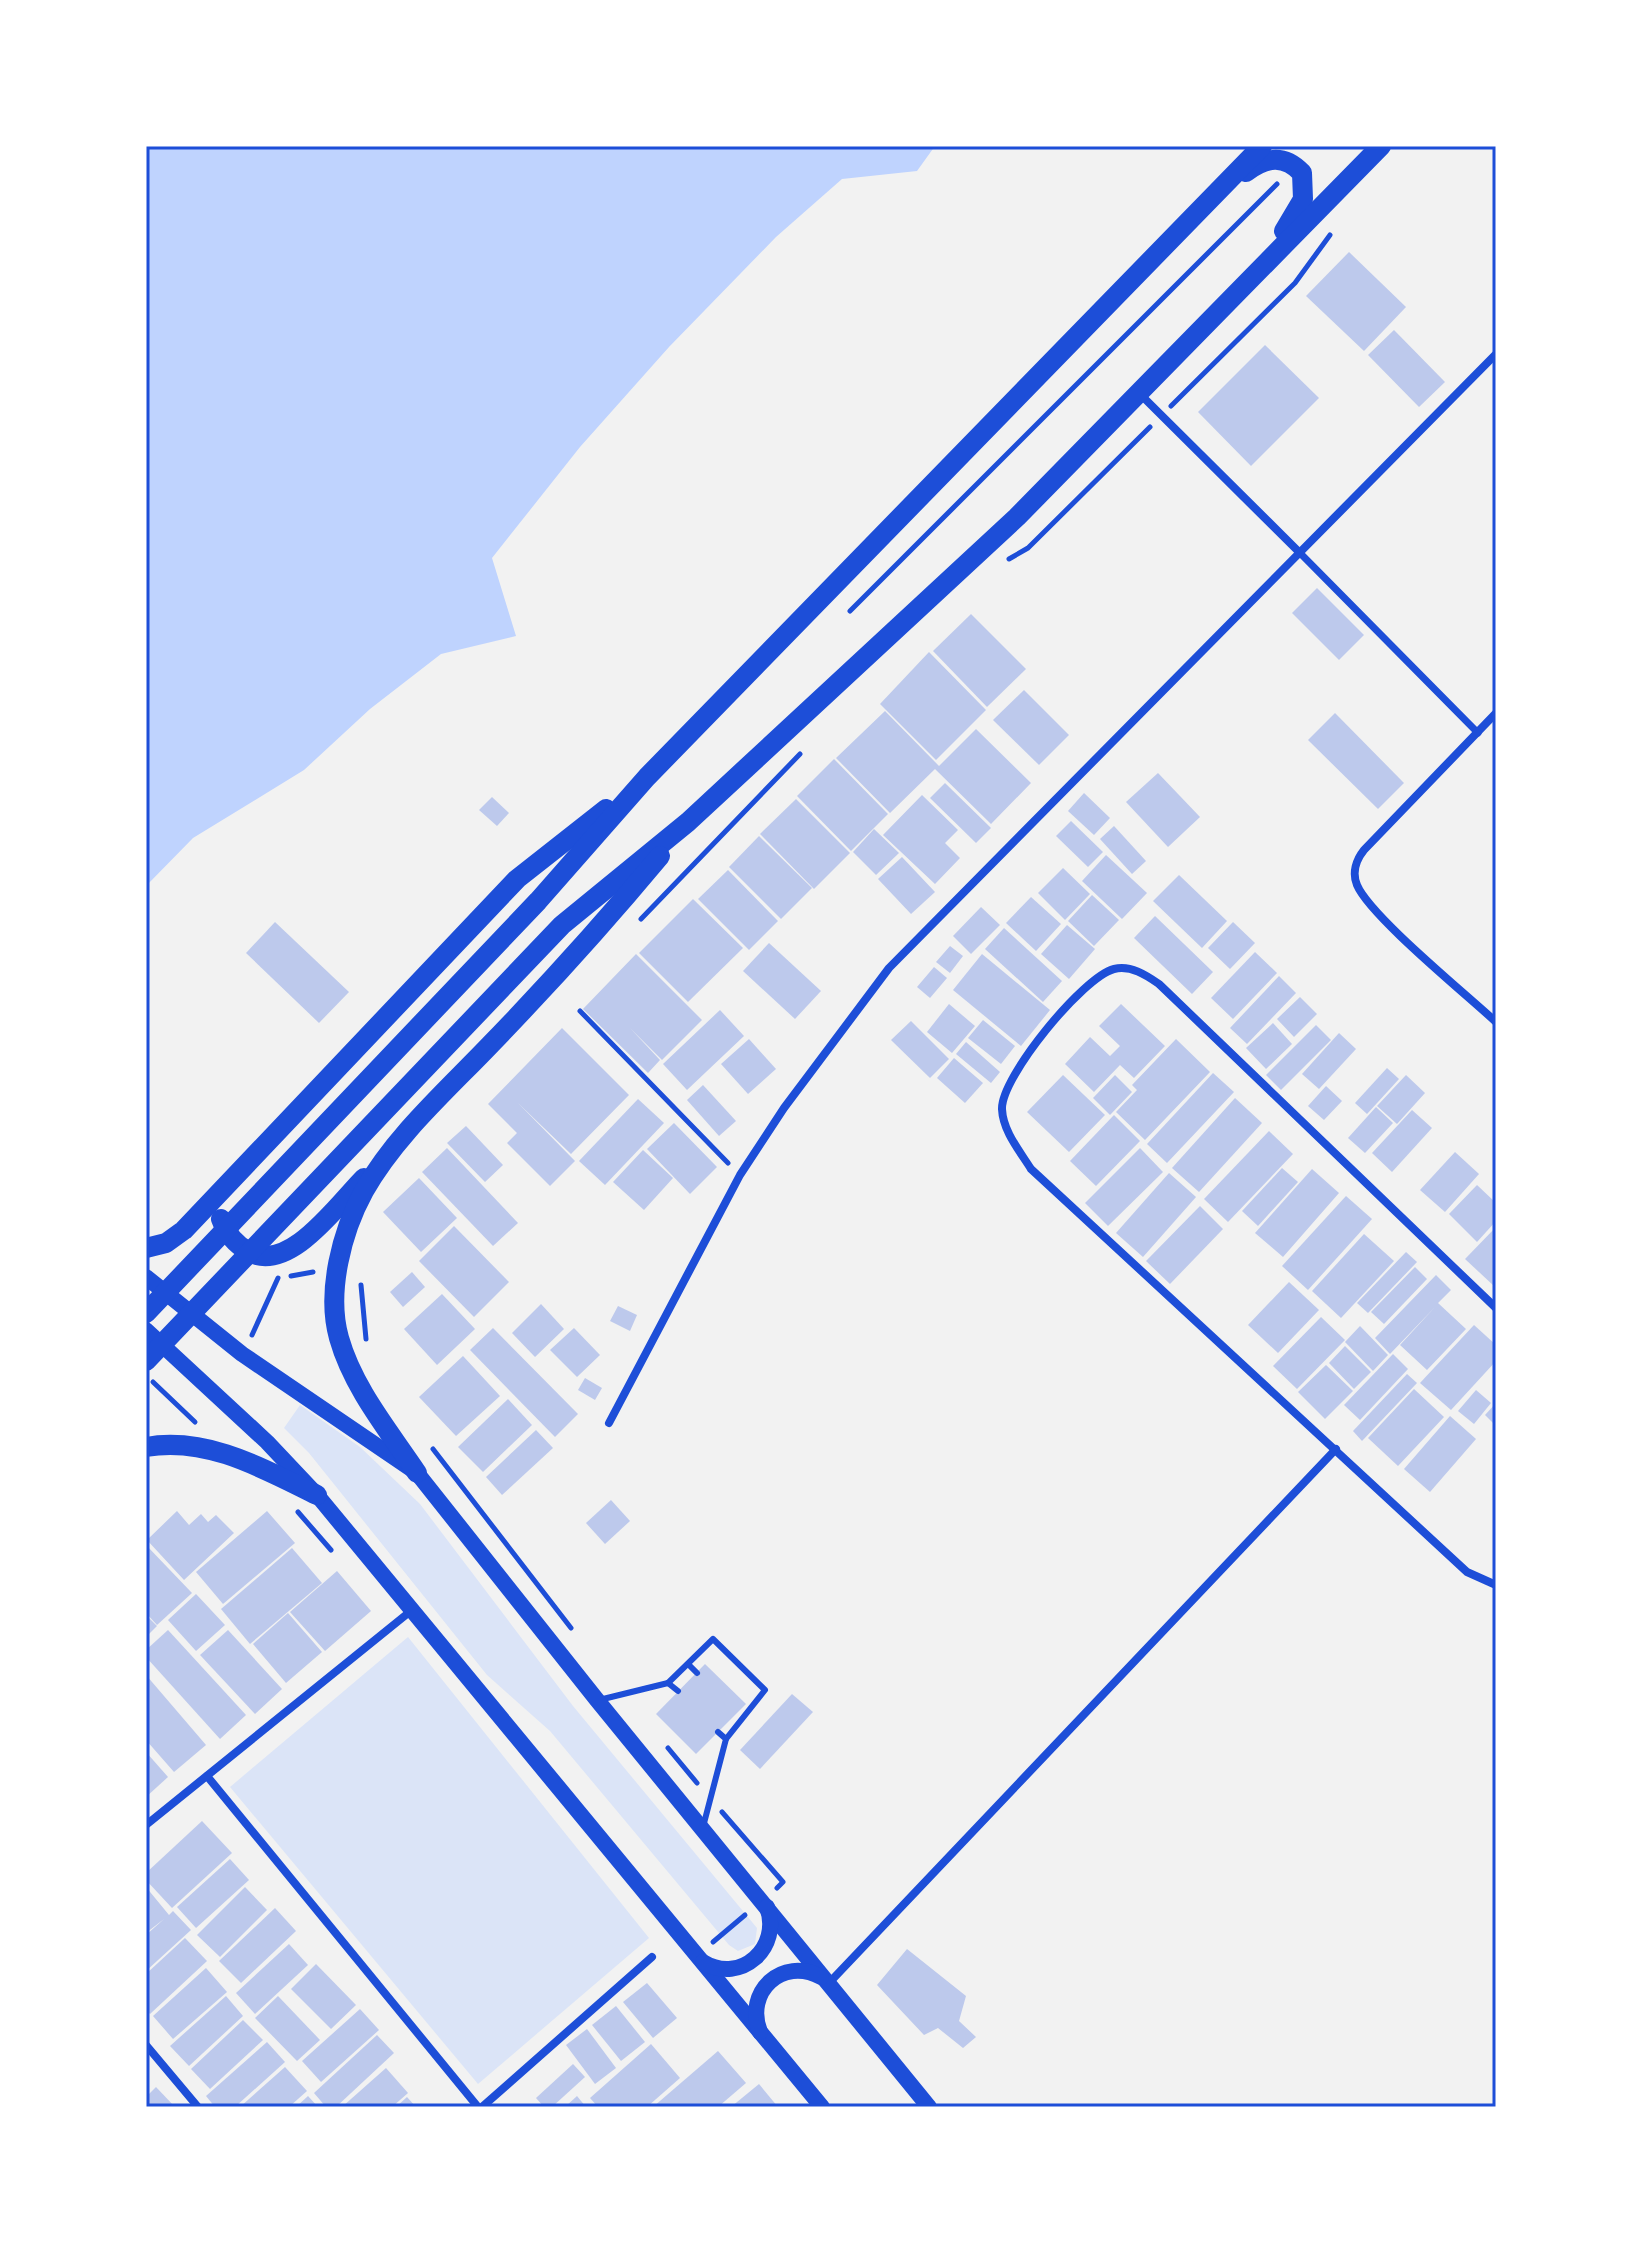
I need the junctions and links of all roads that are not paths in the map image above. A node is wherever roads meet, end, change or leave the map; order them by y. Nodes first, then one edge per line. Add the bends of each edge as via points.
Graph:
1 (1262, 146) edge
2 (1381, 146) edge
3 (1206, 202) junction
4 (1260, 267) junction
5 (1496, 354) edge
6 (1139, 393) junction
7 (1299, 552) junction
8 (1496, 713) edge
9 (1478, 733) junction
10 (647, 777) junction
11 (688, 822) junction
12 (1496, 1022) edge
13 (401, 1138) junction
14 (237, 1174) junction
15 (146, 1248) edge
16 (146, 1277) edge
17 (1496, 1308) edge
18 (146, 1313) edge
19 (146, 1330) edge
20 (146, 1361) edge
21 (609, 1423) dead end
22 (146, 1447) edge
23 (1336, 1449) junction
24 (417, 1473) junction
25 (317, 1495) junction
26 (1496, 1585) edge
27 (412, 1610) junction
28 (688, 1664) junction
29 (697, 1673) dead end
30 (668, 1683) junction
31 (678, 1691) dead end
32 (597, 1700) junction
33 (718, 1732) dead end
34 (726, 1739) junction
35 (207, 1776) junction
36 (146, 1825) edge
37 (703, 1827) junction
38 (764, 1902) junction
39 (652, 1957) dead end
40 (697, 1958) junction
41 (829, 1983) junction
42 (759, 2034) junction
43 (146, 2045) edge
44 (198, 2107) edge
45 (480, 2107) edge
46 (822, 2107) edge
47 (929, 2107) edge

1 - 3 main road
2 - 4 main road
3 - 4 main road via 1268,160 1295,165 1305,180 1303,199
3 - 10 main road
4 - 6 main road
5 - 7 street
6 - 7 street
6 - 11 main road via 1017,517
7 - 9 street
7 - 21 street via 889,968 740,1175
8 - 9 street
9 - 12 street via 1364,850 1355,872 1373,907
10 - 14 main road via 517,879
10 - 18 main road via 538,901
11 - 13 main road via 586,945
11 - 20 main road via 562,925
13 - 14 main road via 305,1239 270,1257 240,1247 221,1221 225,1193
13 - 24 main road via 353,1216 335,1308 339,1338 360,1388
14 - 15 main road via 184,1230 166,1243
16 - 24 main road via 234,1349
17 - 23 street via 1159,984 1142,973 1113,969 1078,994 1013,1074 1002,1108 1007,1130 1031,1169
19 - 25 main road
22 - 25 main road via 178,1443 240,1458
23 - 26 street via 1467,1572
23 - 41 street
24 - 32 main road
25 - 27 main road
27 - 35 street
27 - 40 main road
28 - 29 lane
28 - 30 lane
28 - 34 lane via 713,1639 765,1690
30 - 31 lane
30 - 32 lane
32 - 37 main road
33 - 34 lane
34 - 37 lane
35 - 36 street
35 - 45 street
37 - 38 main road
38 - 40 main road via 770,1916 769,1940 754,1960 720,1969
38 - 41 main road
39 - 45 street
40 - 42 main road
41 - 42 main road via 808,1971 773,1978 758,1997
41 - 47 main road
42 - 46 main road
43 - 44 street

